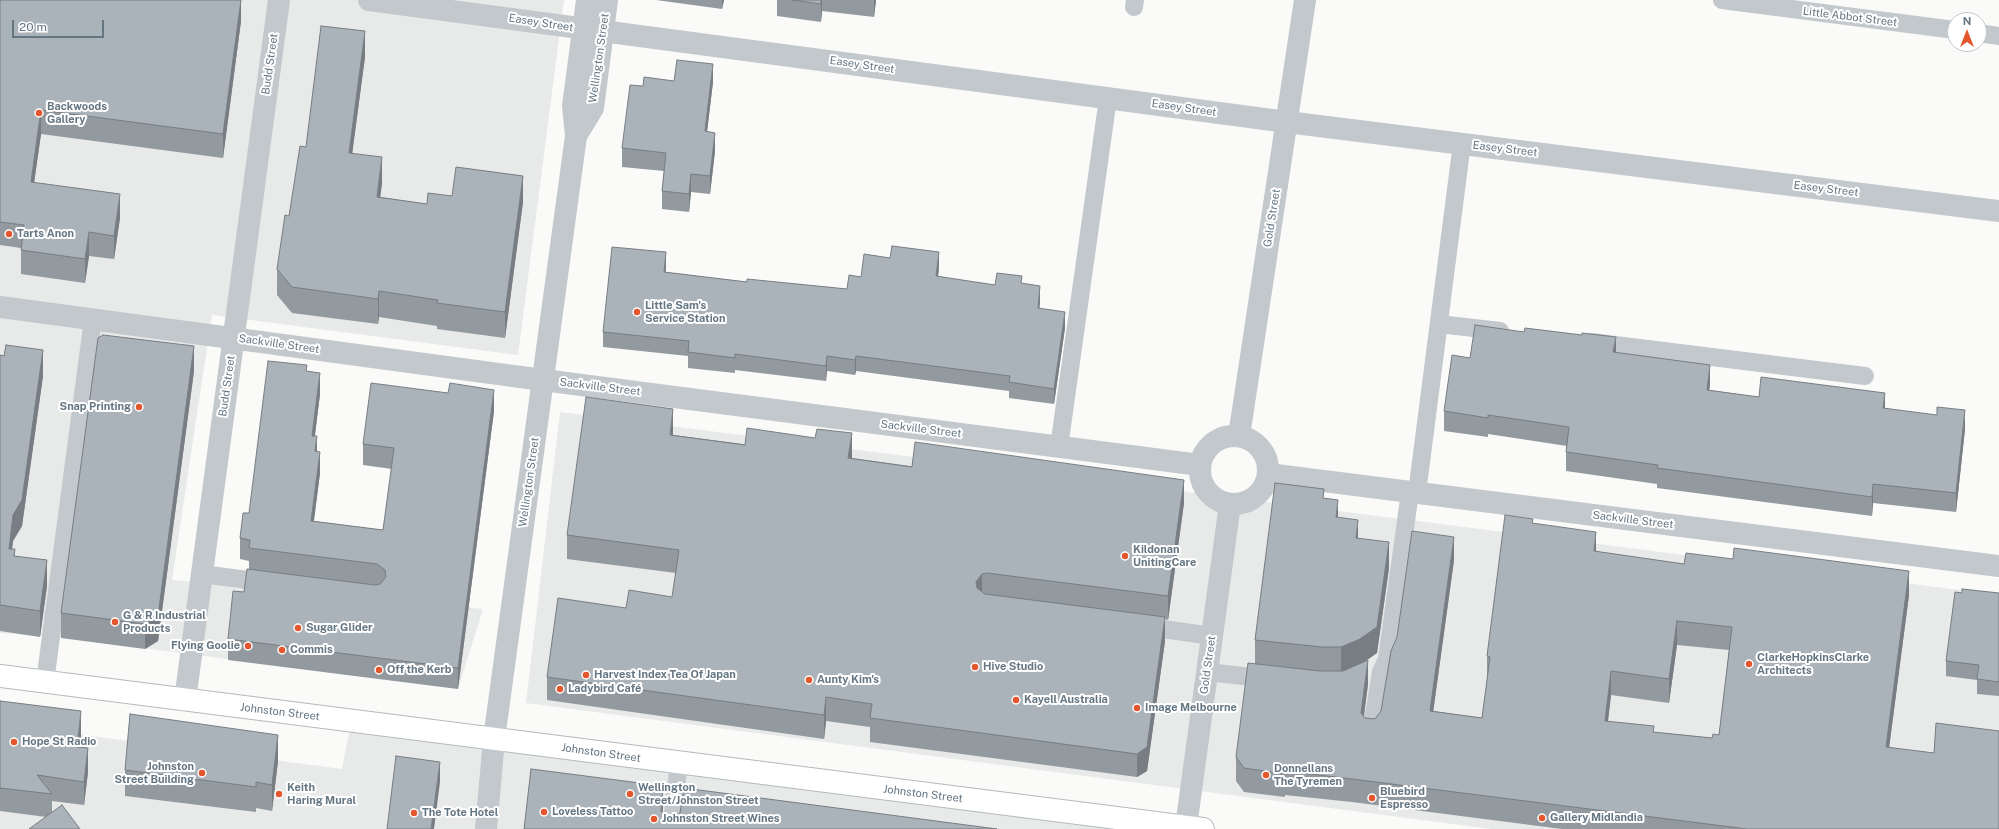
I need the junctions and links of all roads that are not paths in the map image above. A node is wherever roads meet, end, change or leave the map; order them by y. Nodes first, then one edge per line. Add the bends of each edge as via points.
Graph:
1 (279, 0) edge
2 (369, 0) edge
3 (587, 0) edge
4 (607, 0) edge
5 (1305, 0) edge
6 (1722, 0) edge
7 (1947, 29) edge
8 (593, 31) junction
9 (1987, 34) edge
10 (1999, 36) edge
11 (1108, 98) junction
12 (1286, 122) junction
13 (1462, 143) junction
14 (1999, 211) edge
15 (0, 307) edge
16 (93, 319) junction
17 (1439, 324) junction
18 (1518, 334) edge
19 (234, 338) junction
20 (1573, 340) edge
21 (1865, 376) dead end
22 (543, 380) junction
23 (1238, 436) junction
24 (1059, 447) junction
25 (1200, 465) junction
26 (1268, 474) junction
27 (1414, 492) junction
28 (1230, 504) junction
29 (1999, 566) edge
30 (202, 574) junction
31 (292, 585) edge
32 (1126, 624) edge
33 (1212, 636) junction
34 (1387, 659) junction
35 (1207, 672) junction
36 (1365, 674) edge
37 (0, 676) edge
38 (1284, 680) edge
39 (45, 682) junction
40 (185, 700) junction
41 (1371, 733) edge
42 (494, 739) junction
43 (679, 763) junction
44 (1153, 826) edge
45 (1194, 828) edge
46 (486, 829) edge
47 (671, 829) edge

1 - 19 street, Budd Street
2 - 8 street, Easey Street
3 - 8 street, Wellington Street
4 - 8 street, Wellington Street
5 - 12 street, Gold Street
6 - 7 lane, Little Abbot Street
8 - 11 street, Easey Street
8 - 22 street, Wellington Street via 592,108 576,136
9 - 10 lane
11 - 12 street, Easey Street
11 - 24 lane
12 - 13 street, Easey Street
12 - 23 street, Gold Street
13 - 14 street, Easey Street
13 - 17 lane
15 - 16 street, Sackville Street
16 - 19 street, Sackville Street
16 - 39 lane
17 - 18 lane
17 - 27 lane
19 - 22 street, Sackville Street
19 - 30 street, Budd Street
20 - 21 lane
22 - 24 street, Sackville Street
22 - 42 street, Wellington Street
23 - 25 street via 1228,436 1210,446 1203,455
23 - 26 street via 1258,445 1268,464
24 - 25 street, Sackville Street
25 - 28 street via 1200,476 1204,486 1215,498
26 - 27 street, Sackville Street
26 - 28 street via 1259,493 1241,503
27 - 29 street, Sackville Street
27 - 34 lane
28 - 33 street, Gold Street
30 - 31 lane
30 - 40 street, Budd Street
32 - 33 lane
33 - 35 street, Gold Street
34 - 36 lane
34 - 41 lane via 1380,672
35 - 38 lane
35 - 45 street, Gold Street
37 - 39 main road, Johnston Street
39 - 40 main road, Johnston Street
40 - 42 main road, Johnston Street
42 - 43 main road, Johnston Street
42 - 46 street, Wellington Street
43 - 44 main road, Johnston Street
43 - 47 lane
44 - 45 main road, Johnston Street

